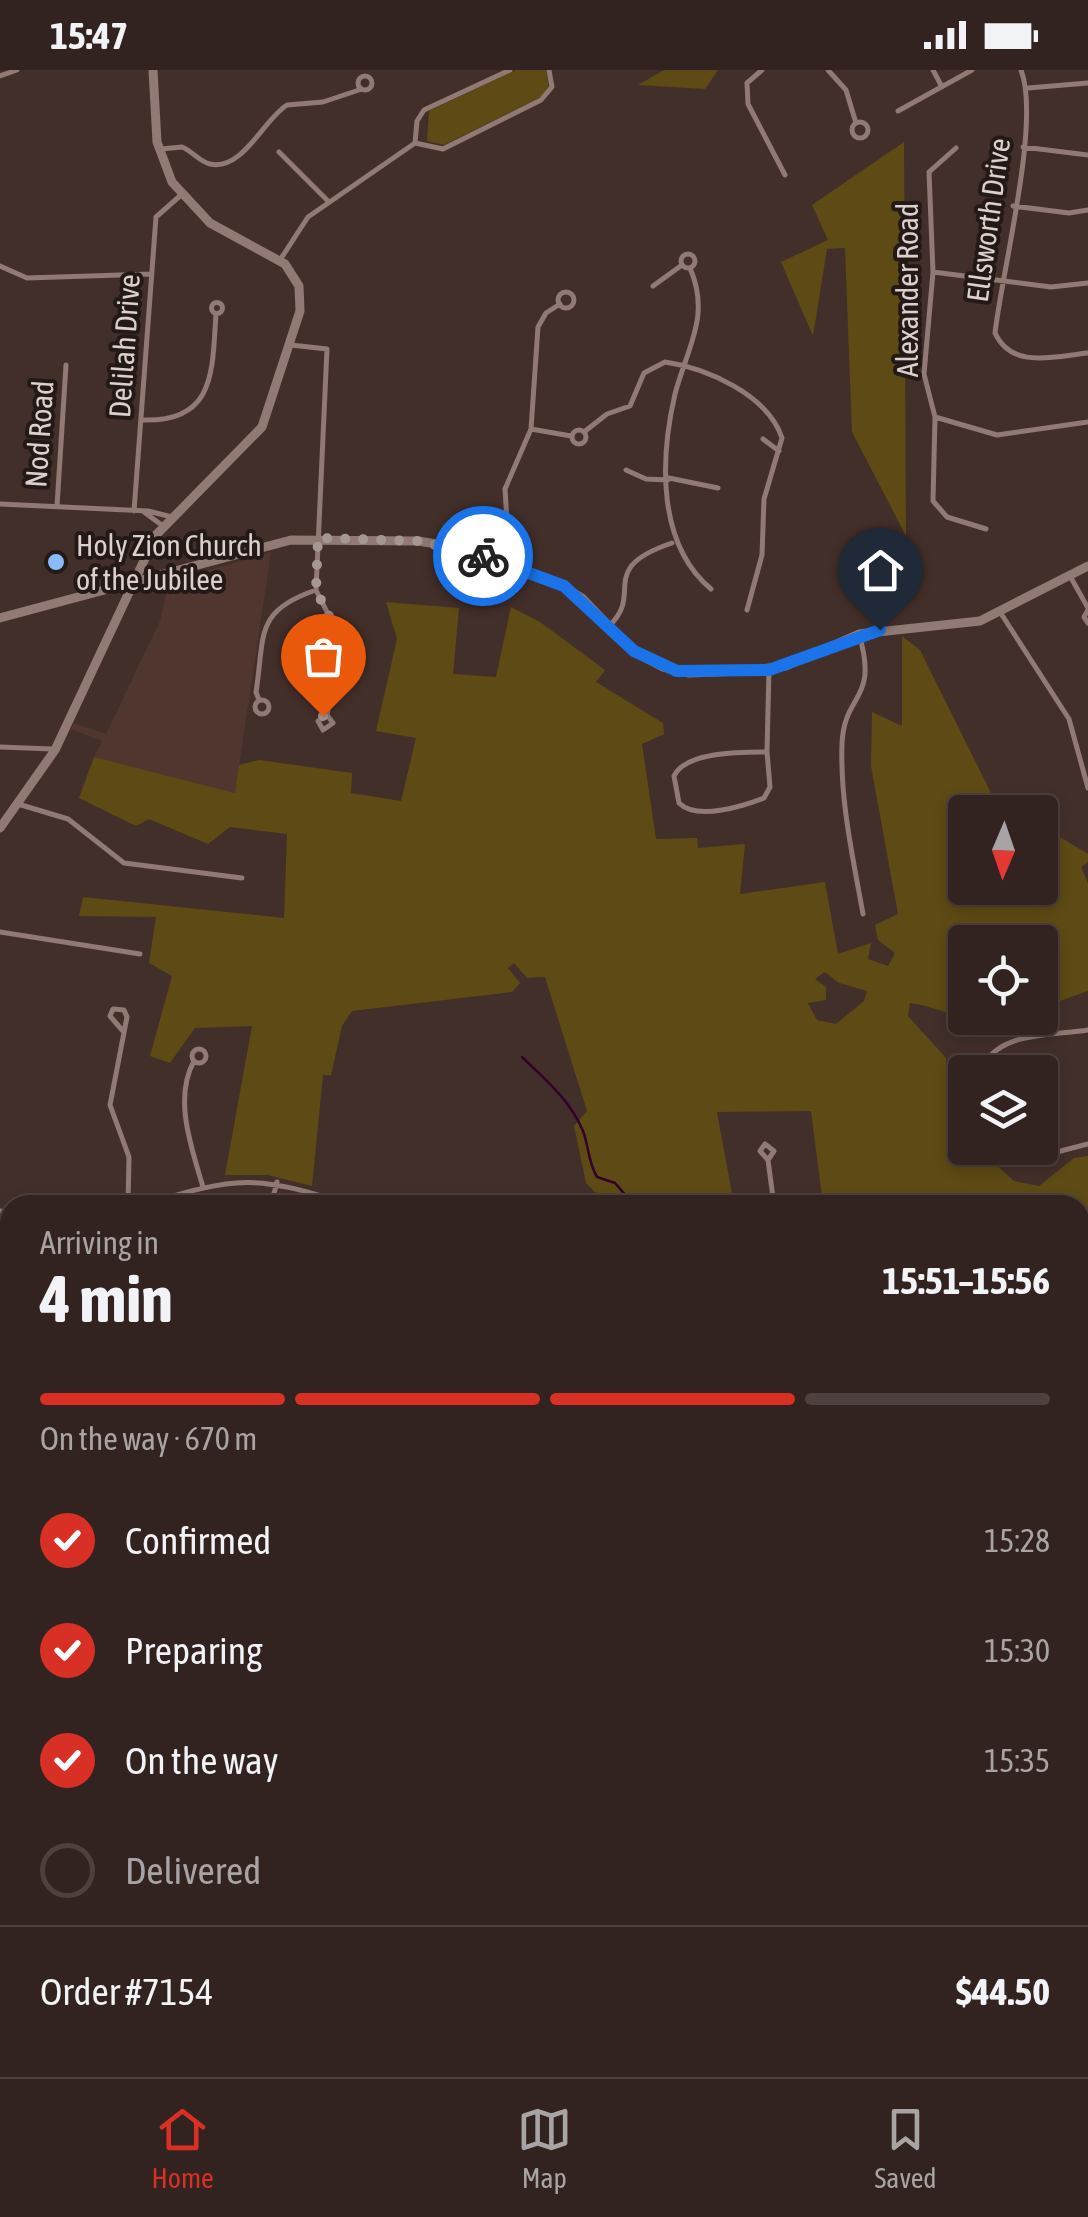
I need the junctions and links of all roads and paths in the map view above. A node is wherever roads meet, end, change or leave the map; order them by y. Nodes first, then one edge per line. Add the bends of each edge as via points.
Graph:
1 (17, 70) edge
2 (153, 70) edge
3 (510, 70) edge
4 (559, 70) edge
5 (762, 70) edge
6 (828, 70) edge
7 (933, 70) edge
8 (972, 70) edge
9 (1021, 70) edge
10 (550, 72) edge
11 (0, 76) edge
12 (1088, 83) edge
13 (942, 87) junction
14 (1028, 88) junction
15 (362, 89) dead end
16 (898, 112) dead end
17 (856, 123) dead end
18 (415, 143) junction
19 (956, 148) dead end
20 (1023, 148) junction
21 (158, 150) junction
22 (279, 152) dead end
23 (1088, 155) edge
24 (786, 175) dead end
25 (181, 194) junction
26 (328, 201) junction
27 (1014, 206) junction
28 (1088, 210) edge
29 (280, 260) junction
30 (682, 265) junction
31 (0, 266) edge
32 (690, 268) junction
33 (933, 272) junction
34 (151, 274) junction
35 (1000, 281) junction
36 (1088, 283) edge
37 (654, 286) dead end
38 (560, 304) dead end
39 (216, 314) dead end
40 (290, 345) junction
41 (1088, 353) edge
42 (66, 366) dead end
43 (684, 367) junction
44 (935, 417) junction
45 (141, 420) junction
46 (1088, 422) edge
47 (532, 428) junction
48 (584, 432) junction
49 (572, 436) junction
50 (763, 439) dead end
51 (779, 451) junction
52 (626, 470) dead end
53 (668, 479) junction
54 (718, 488) dead end
55 (0, 504) edge
56 (57, 506) junction
57 (134, 511) junction
58 (144, 512) junction
59 (172, 517) junction
60 (164, 526) junction
61 (986, 529) dead end
62 (318, 538) junction
63 (674, 542) junction
64 (504, 563) junction
65 (1088, 566) edge
66 (1070, 576) junction
67 (132, 584) junction
68 (711, 589) dead end
69 (316, 590) junction
70 (1088, 609) edge
71 (747, 610) dead end
72 (1000, 612) junction
73 (0, 618) edge
74 (1088, 623) edge
75 (609, 626) junction
76 (859, 634) junction
77 (769, 670) junction
78 (259, 700) dead end
79 (327, 715) dead end
80 (0, 747) edge
81 (55, 750) junction
82 (767, 752) junction
83 (1088, 788) edge
84 (18, 804) junction
85 (0, 828) edge
86 (242, 878) dead end
87 (863, 914) dead end
88 (0, 932) edge
89 (140, 954) dead end
90 (122, 1030) dead end
91 (1087, 1033) edge
92 (989, 1055) edge
93 (194, 1061) dead end
94 (1088, 1144) edge
95 (1058, 1151) edge
96 (768, 1160) dead end
97 (277, 1182) junction
98 (204, 1187) junction
99 (128, 1195) edge
100 (176, 1195) edge
101 (273, 1195) edge
102 (318, 1195) edge
103 (773, 1195) edge

1 - 11 street
2 - 21 main road
3 - 18 street via 424,110
4 - 10 street
5 - 24 street via 747,83 748,104
6 - 17 street via 846,90
7 - 13 street
8 - 13 street
9 - 14 street, Ellsworth Drive
10 - 18 street via 551,90 541,100 443,149
12 - 14 street
13 - 16 street
14 - 20 street, Ellsworth Drive
15 - 21 street via 286,105 224,163 209,164 180,146
18 - 26 street
19 - 33 street, Alexander Road via 929,172
20 - 23 street
20 - 27 street, Ellsworth Drive
21 - 25 main road
22 - 26 street
25 - 29 main road via 215,227
25 - 34 street, Delilah Drive via 156,217
26 - 29 street via 304,221
27 - 28 street via 1069,214
27 - 35 street, Ellsworth Drive
29 - 40 main road via 301,295
30 - 32 street
30 - 32 street via 682,256 692,254
30 - 37 street
31 - 34 street via 27,278
32 - 43 street via 700,313
33 - 35 street
33 - 44 street, Alexander Road via 924,374
34 - 45 street, Delilah Drive
35 - 36 street
35 - 41 street, Ellsworth Drive via 995,333 1010,353
38 - 47 street via 538,327
39 - 45 street via 204,395 172,418
40 - 59 main road via 262,428
40 - 62 street via 327,349
42 - 56 street, Nod Road
43 - 48 street via 653,365 630,406
43 - 51 street via 754,400 780,430
43 - 53 street via 671,418
44 - 46 street via 996,434
44 - 61 street, Alexander Road via 936,507
45 - 57 street, Delilah Drive
47 - 49 street
47 - 64 street via 505,489
48 - 49 street
48 - 49 street via 580,444
50 - 51 street
51 - 71 street via 764,499 762,555
52 - 53 street
53 - 54 street
53 - 63 street
55 - 56 street
56 - 57 street
57 - 58 street
58 - 59 street
58 - 60 street
59 - 60 main road
60 - 67 main road
62 - 64 main road via 438,544
62 - 67 main road
62 - 69 street
63 - 68 street
63 - 75 street via 630,564 620,614
64 - 75 main road via 564,586
65 - 66 main road
66 - 70 street
66 - 72 main road
67 - 73 main road
67 - 81 main road
69 - 78 street via 280,604 266,624
69 - 79 street via 342,642
70 - 74 street
72 - 76 main road via 980,621
72 - 83 street via 1070,718
75 - 77 main road via 639,655 670,670
76 - 77 main road
76 - 87 street via 868,671 842,742 846,820
77 - 82 street
80 - 81 street
81 - 84 main road
82 - 82 street via 683,765 674,776 680,802 692,811 714,810 764,798 770,788
84 - 85 main road
84 - 86 street via 68,819 131,865
88 - 89 street
90 - 99 street via 110,1105 129,1157
91 - 92 street via 1003,1044
93 - 98 street via 187,1122
94 - 95 street
96 - 103 street
97 - 98 street via 245,1179
97 - 101 street
97 - 102 street
98 - 100 street

